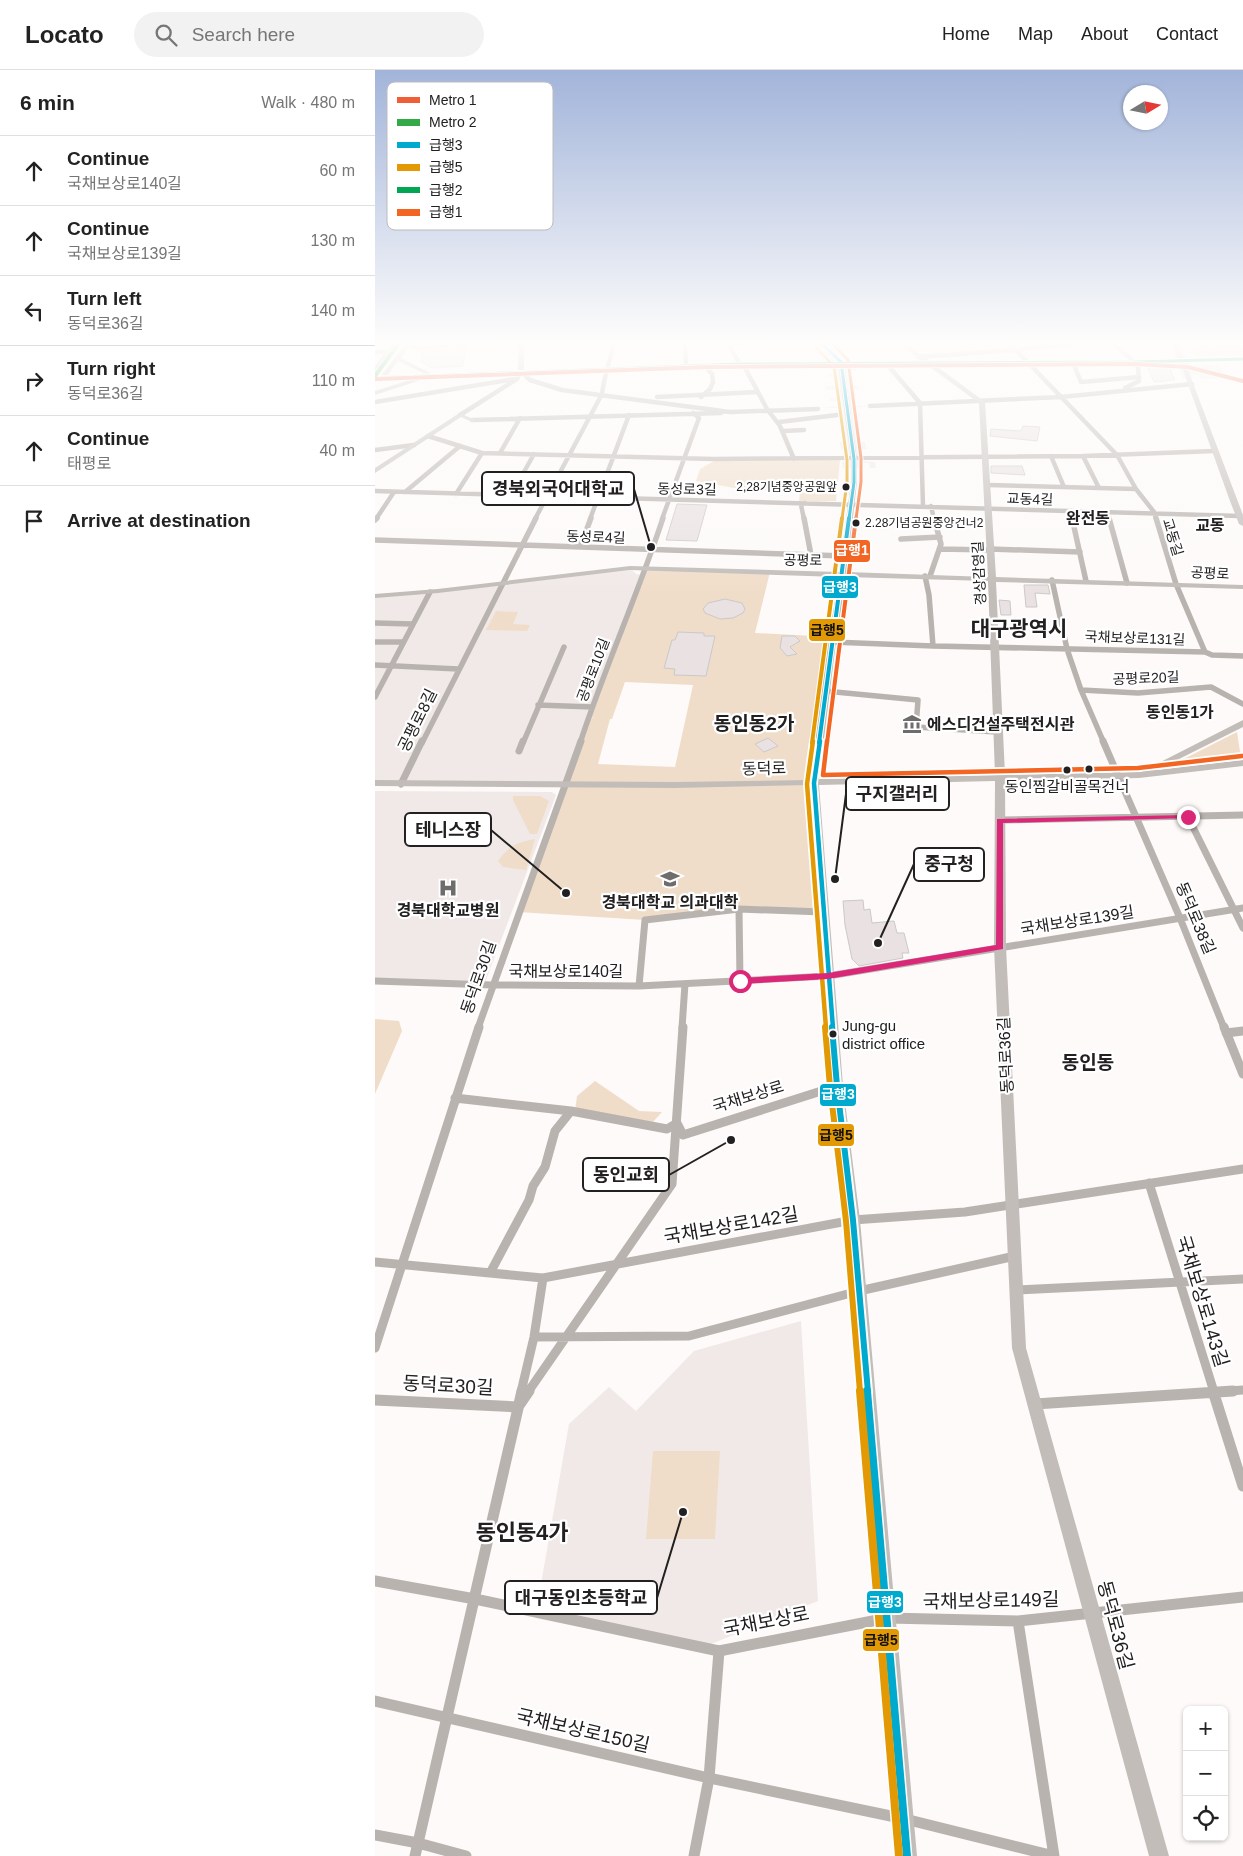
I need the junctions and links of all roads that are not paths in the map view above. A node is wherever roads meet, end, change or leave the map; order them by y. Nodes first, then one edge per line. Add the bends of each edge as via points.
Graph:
1 (445, 426) edge
2 (515, 426) edge
3 (584, 426) edge
4 (625, 426) edge
5 (696, 426) edge
6 (781, 426) edge
7 (850, 426) edge
8 (921, 426) edge
9 (983, 426) edge
10 (1089, 426) edge
11 (1206, 426) edge
12 (804, 430) dead end
13 (783, 431) junction
14 (428, 436) junction
15 (414, 445) junction
16 (460, 446) junction
17 (375, 450) edge
18 (1214, 451) junction
19 (481, 453) junction
20 (500, 453) junction
21 (534, 454) junction
22 (568, 455) junction
23 (1117, 455) junction
24 (614, 456) junction
25 (1051, 456) junction
26 (1083, 456) junction
27 (985, 457) junction
28 (684, 458) junction
29 (922, 458) junction
30 (794, 459) junction
31 (854, 459) junction
32 (376, 469) edge
33 (987, 484) junction
34 (1064, 487) junction
35 (1099, 488) junction
36 (1136, 488) junction
37 (375, 491) edge
38 (394, 492) junction
39 (405, 492) junction
40 (456, 494) junction
41 (511, 495) junction
42 (547, 496) junction
43 (599, 497) junction
44 (669, 500) junction
45 (805, 503) junction
46 (851, 504) junction
47 (923, 506) junction
48 (931, 506) junction
49 (989, 508) junction
50 (1071, 511) junction
51 (1107, 512) junction
52 (1154, 512) junction
53 (1241, 515) edge
54 (375, 520) edge
55 (1243, 524) edge
56 (939, 537) junction
57 (901, 539) dead end
58 (375, 540) edge
59 (523, 545) junction
60 (580, 547) junction
61 (940, 549) junction
62 (990, 549) junction
63 (653, 550) junction
64 (1080, 552) junction
65 (811, 555) junction
66 (845, 556) junction
67 (646, 568) junction
68 (843, 574) junction
69 (927, 576) junction
70 (991, 579) junction
71 (1052, 580) junction
72 (1085, 581) junction
73 (502, 583) junction
74 (1127, 583) junction
75 (1176, 584) junction
76 (1243, 587) edge
77 (430, 592) junction
78 (375, 596) edge
79 (375, 623) edge
80 (412, 624) junction
81 (375, 642) edge
82 (402, 642) junction
83 (832, 642) junction
84 (933, 646) junction
85 (996, 646) junction
86 (564, 647) dead end
87 (1067, 649) junction
88 (1205, 652) junction
89 (1243, 656) edge
90 (375, 665) edge
91 (391, 665) junction
92 (458, 669) junction
93 (377, 687) edge
94 (1081, 690) junction
95 (825, 691) junction
96 (375, 697) edge
97 (1243, 704) edge
98 (538, 705) junction
99 (592, 707) junction
100 (1243, 723) edge
101 (997, 732) junction
102 (519, 751) dead end
103 (1243, 764) edge
104 (1139, 775) junction
105 (1119, 776) junction
106 (1000, 777) junction
107 (375, 783) edge
108 (567, 783) junction
109 (814, 783) junction
110 (401, 784) junction
111 (1243, 815) edge
112 (1188, 817) junction
113 (1137, 818) junction
114 (1000, 820) junction
115 (1243, 908) edge
116 (739, 909) junction
117 (1234, 909) junction
118 (823, 912) junction
119 (1180, 918) junction
120 (1243, 928) edge
121 (1000, 947) junction
122 (828, 976) junction
123 (375, 980) edge
124 (740, 981) junction
125 (685, 984) junction
126 (492, 985) junction
127 (639, 986) junction
128 (1243, 1031) edge
129 (1226, 1033) junction
130 (1243, 1074) edge
131 (837, 1086) junction
132 (455, 1098) junction
133 (571, 1111) junction
134 (677, 1123) junction
135 (1243, 1168) edge
136 (1149, 1183) junction
137 (1013, 1204) junction
138 (853, 1220) junction
139 (1015, 1256) junction
140 (375, 1262) edge
141 (617, 1264) junction
142 (403, 1265) junction
143 (490, 1273) junction
144 (543, 1278) junction
145 (1243, 1279) edge
146 (1178, 1282) junction
147 (1017, 1290) junction
148 (859, 1291) junction
149 (567, 1336) junction
150 (534, 1337) junction
151 (375, 1348) edge
152 (1243, 1390) edge
153 (1213, 1392) junction
154 (375, 1400) edge
155 (1035, 1404) junction
156 (518, 1407) junction
157 (1243, 1486) edge
158 (375, 1581) edge
159 (1243, 1596) edge
160 (475, 1599) junction
161 (1093, 1614) junction
162 (888, 1618) junction
163 (1018, 1621) junction
164 (719, 1650) junction
165 (375, 1701) edge
166 (448, 1718) junction
167 (709, 1778) junction
168 (905, 1819) junction
169 (375, 1835) edge
170 (417, 1850) edge
171 (466, 1856) edge
172 (694, 1856) edge
173 (907, 1856) edge
174 (1054, 1856) edge
175 (1159, 1856) edge

1 - 14 main road
2 - 20 street
3 - 22 street, 공평로8길
4 - 24 street
5 - 28 street, 공평로10길
6 - 13 street
7 - 31 main road
8 - 29 street
9 - 27 main road, 경상감영길
10 - 23 street, 교동길
11 - 18 main road
12 - 13 street
13 - 30 street
14 - 15 main road
14 - 16 street
15 - 17 street
15 - 32 main road
16 - 19 street
16 - 39 street
18 - 23 street
18 - 53 main road
19 - 20 street
19 - 40 street
20 - 21 street
21 - 22 street
21 - 41 street
22 - 24 street
22 - 42 street, 공평로8길
23 - 26 street
23 - 36 street, 교동길
24 - 28 street
24 - 43 street
25 - 26 street
25 - 27 street
25 - 34 street
26 - 35 street
27 - 29 street
27 - 33 main road, 경상감영길
28 - 30 street
28 - 44 street, 공평로10길
29 - 31 street
29 - 47 street
30 - 31 street
31 - 46 main road
33 - 34 street
33 - 49 main road, 경상감영길
34 - 35 street
35 - 36 street
36 - 52 street, 교동길
37 - 38 street, 동성로3길
38 - 39 street, 동성로3길
38 - 54 street
39 - 40 street, 동성로3길
40 - 41 street, 동성로3길
41 - 42 street, 동성로3길
42 - 43 street, 동성로3길
42 - 59 street, 공평로8길
43 - 44 street, 동성로3길
43 - 60 street
44 - 45 street, 동성로3길
44 - 63 street, 공평로10길
45 - 46 street, 동성로3길
45 - 65 street via 801,505
46 - 47 street, 동성로3길
46 - 66 main road
47 - 48 street, 교동4길
48 - 49 street, 교동4길
48 - 56 street
49 - 50 street, 교동4길
49 - 62 main road, 경상감영길
50 - 51 street, 교동4길
50 - 64 street, 교동4길
51 - 52 street, 교동4길
51 - 74 street
52 - 53 street, 교동4길
52 - 75 street, 교동길
53 - 55 main road
56 - 57 street
56 - 61 street
58 - 59 street, 동성로4길
59 - 60 street, 동성로4길
59 - 73 street, 공평로8길
60 - 63 street, 동성로4길
61 - 62 street
61 - 69 street
62 - 64 street
62 - 70 main road, 경상감영길
63 - 65 street, 동성로4길
63 - 67 street, 공평로10길
64 - 72 street, 교동4길
65 - 66 street, 동성로4길
66 - 68 main road
67 - 68 main road, 공평로
67 - 73 main road, 공평로
67 - 99 street, 공평로10길
68 - 69 main road, 공평로
68 - 83 main road
69 - 70 main road, 공평로
69 - 84 street
70 - 71 main road, 공평로
70 - 85 main road, 경상감영길
71 - 72 main road, 공평로
71 - 87 street
72 - 74 main road, 공평로
73 - 77 main road, 공평로
73 - 92 street, 공평로8길
74 - 75 main road, 공평로
75 - 76 main road, 공평로
75 - 88 street, 공평로
77 - 78 main road, 공평로
77 - 80 street
79 - 80 street
80 - 82 street
81 - 82 street
82 - 91 street
83 - 84 street, 국채보상로131길
83 - 95 main road
84 - 85 street, 국채보상로131길
85 - 87 street, 국채보상로131길
85 - 101 main road, 경상감영길
86 - 98 street
87 - 88 street, 국채보상로131길
87 - 94 street
88 - 89 street, 국채보상로131길
90 - 91 street, 공평로8길
91 - 92 street, 공평로8길
91 - 93 street
92 - 110 street, 공평로8길
93 - 96 street
94 - 97 street, 공평로20길 via 1138,694 1211,687
94 - 105 street
95 - 101 street via 918,700 916,727
95 - 109 main road
98 - 99 street
98 - 102 street
99 - 108 street, 공평로10길
100 - 104 main road
101 - 106 main road, 경상감영길
103 - 104 main road, 동덕로
104 - 105 main road, 동덕로
105 - 106 main road, 동덕로
105 - 113 street, 동덕로38길
106 - 109 main road, 동덕로
106 - 114 main road, 동덕로36길
107 - 110 main road, 동덕로
108 - 109 main road, 동덕로
108 - 110 main road, 동덕로
108 - 126 street, 동덕로30길
109 - 118 main road
111 - 112 street
112 - 113 street
112 - 117 street
113 - 114 street
113 - 119 street, 동덕로38길
114 - 121 main road, 동덕로36길
115 - 117 street, 국채보상로139길
116 - 118 street
116 - 124 street
116 - 127 street, 국채보상로140길 via 645,920
117 - 119 street, 국채보상로139길
117 - 120 street
118 - 122 main road
119 - 121 street, 국채보상로139길
119 - 129 street, 동덕로38길
121 - 122 street, 국채보상로139길
121 - 137 main road, 동덕로36길
122 - 124 street, 국채보상로140길
122 - 131 main road
123 - 126 street, 국채보상로140길
124 - 125 street, 국채보상로140길
125 - 127 street, 국채보상로140길
125 - 134 street
126 - 127 street, 국채보상로140길
126 - 132 street, 동덕로30길
128 - 129 street
129 - 130 street, 동덕로38길
131 - 134 street, 국채보상로 via 683,1135
131 - 138 main road
132 - 133 street
132 - 142 street, 동덕로30길
133 - 134 street via 667,1129
133 - 143 street via 555,1131 545,1167
134 - 141 street, 국채보상로142길 via 672,1184
135 - 136 street
136 - 137 street
136 - 146 street, 국채보상로143길
137 - 138 street via 965,1212
137 - 139 main road, 동덕로36길
138 - 141 street, 국채보상로142길
138 - 148 main road
139 - 147 main road, 동덕로36길
139 - 148 street
140 - 142 street, 국채보상로142길
141 - 144 street, 국채보상로142길
141 - 149 street, 국채보상로142길
142 - 143 street, 국채보상로142길
142 - 151 street, 동덕로30길
143 - 144 street, 국채보상로142길
144 - 150 street, 국채보상로142길
145 - 146 street
146 - 147 street
146 - 153 street, 국채보상로143길
147 - 155 main road, 동덕로36길 via 1019,1348
148 - 149 street via 689,1336
148 - 162 main road
149 - 150 street
149 - 156 street, 국채보상로142길
150 - 156 street, 국채보상로142길
152 - 153 street
153 - 155 street
153 - 157 street, 국채보상로143길
154 - 156 street, 동덕로30길
155 - 161 main road, 동덕로36길
156 - 160 street, 국채보상로142길
158 - 160 street
159 - 161 street, 국채보상로149길
160 - 164 street, 국채보상로
160 - 166 street
161 - 163 street, 국채보상로149길
161 - 175 main road, 동덕로36길
162 - 163 street, 국채보상로149길
162 - 164 street, 국채보상로
162 - 168 main road
163 - 174 street
164 - 167 street
165 - 166 street, 국채보상로150길
166 - 167 street, 국채보상로150길
166 - 170 street
167 - 168 street, 국채보상로150길
167 - 172 street
168 - 173 main road
168 - 174 street, 국채보상로150길
169 - 170 street
170 - 171 street

